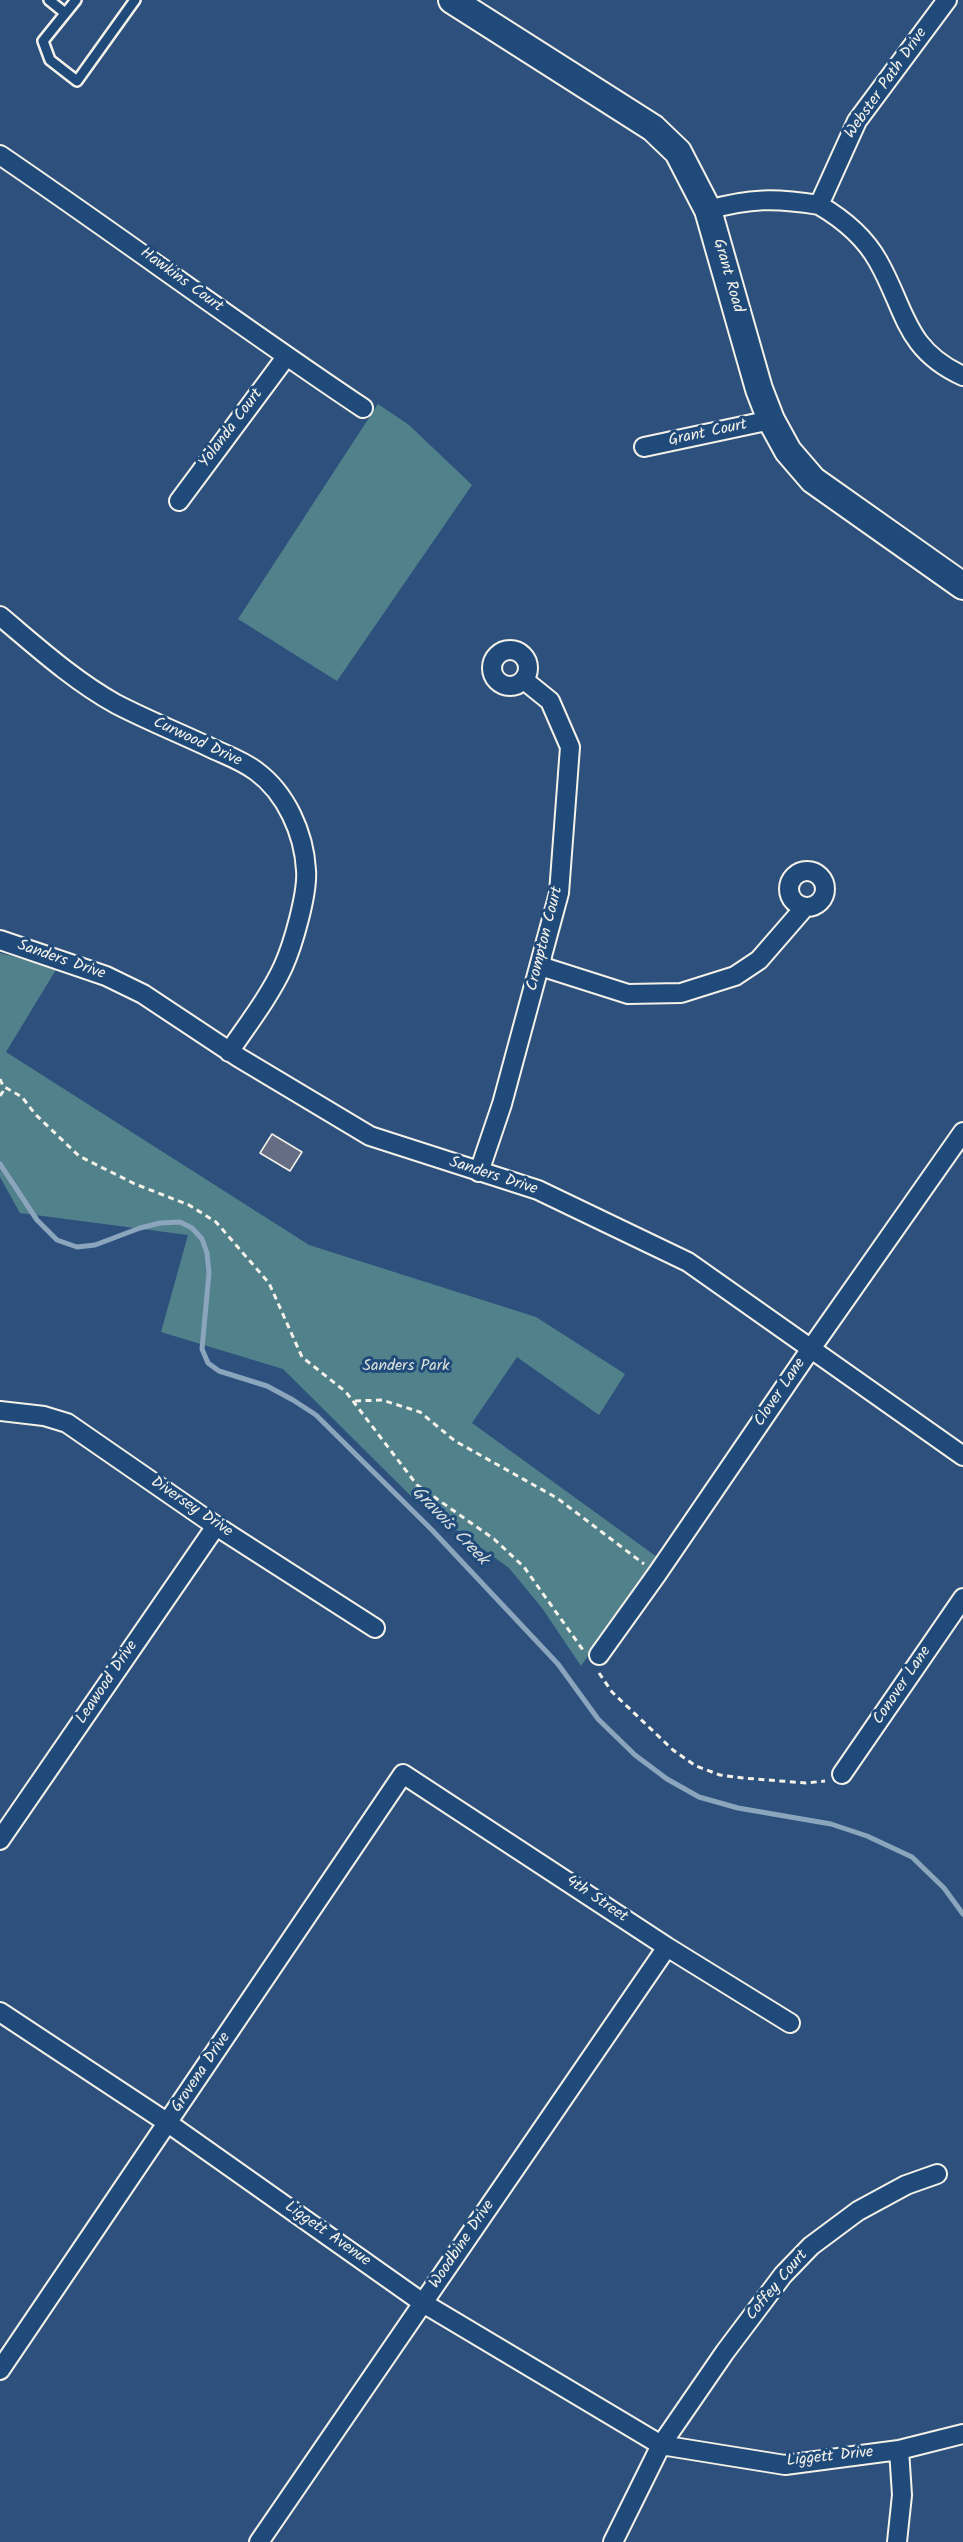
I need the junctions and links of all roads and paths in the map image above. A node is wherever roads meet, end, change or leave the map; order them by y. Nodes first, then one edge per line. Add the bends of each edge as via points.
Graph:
1 (49, 0) edge
2 (76, 0) edge
3 (135, 0) edge
4 (452, 0) edge
5 (947, 0) edge
6 (65, 13) junction
7 (0, 155) edge
8 (819, 205) junction
9 (708, 210) junction
10 (286, 357) junction
11 (963, 376) edge
12 (363, 408) dead end
13 (771, 420) junction
14 (644, 447) dead end
15 (179, 501) dead end
16 (963, 586) edge
17 (0, 616) edge
18 (525, 680) dead end
19 (805, 907) dead end
20 (0, 940) edge
21 (540, 966) junction
22 (229, 1052) junction
23 (0, 1079) edge
24 (6, 1087) junction
25 (0, 1096) edge
26 (963, 1132) edge
27 (479, 1172) junction
28 (810, 1350) junction
29 (354, 1401) junction
30 (0, 1411) edge
31 (963, 1456) edge
32 (216, 1526) junction
33 (657, 1574) junction
34 (963, 1598) edge
35 (375, 1628) dead end
36 (594, 1660) junction
37 (403, 1774) joint
38 (842, 1774) joint
39 (0, 1840) edge
40 (667, 1947) junction
41 (0, 2012) edge
42 (790, 2023) dead end
43 (168, 2123) junction
44 (937, 2174) dead end
45 (423, 2303) junction
46 (0, 2370) edge
47 (963, 2434) edge
48 (661, 2445) junction
49 (899, 2450) junction
50 (259, 2542) edge
51 (613, 2542) edge
52 (897, 2542) edge

1 - 6 lane
2 - 6 lane
3 - 6 lane via 77,81 50,60 43,41
4 - 9 street, Grant Road via 653,128 678,152
5 - 8 street, Webster Path Drive via 857,121
7 - 10 street, Hawkins Court
8 - 9 street via 784,199 745,200
8 - 11 street via 840,217 861,237 878,261 903,320 918,342 934,358
9 - 13 street, Grant Road
10 - 12 street, Hawkins Court
10 - 15 street, Yolanda Court
13 - 14 street, Grant Court
13 - 16 street, Grant Road via 788,451 813,480
17 - 22 street, Curwood Drive via 88,687 158,725 256,770 272,785 293,818 307,872 298,923 283,966
18 - 21 street, Crompton Court via 550,701 570,747 560,892
19 - 21 street via 759,960 735,976 681,993 628,994
20 - 22 street, Sanders Drive via 105,976 142,994
21 - 27 street, Crompton Court
22 - 27 street, Sanders Drive via 370,1136
23 - 24 path
24 - 25 path
24 - 29 path via 22,1097 79,1156 189,1205 216,1222 269,1283 302,1357 340,1385
26 - 28 street, Clover Lane
27 - 28 street, Sanders Drive via 538,1190 688,1262
28 - 31 street, Sanders Drive
28 - 33 street, Clover Lane
29 - 33 path via 382,1400 420,1412 454,1441 557,1498
29 - 36 path via 417,1485 494,1539 524,1567
30 - 32 street, Diversey Drive via 67,1423
32 - 35 street, Diversey Drive
32 - 39 street, Leawood Drive
33 - 36 street, Clover Lane
34 - 38 street, Conover Lane
36 - 38 path via 612,1692 673,1750 705,1770 743,1778 806,1783 831,1780
37 - 40 street, 4th Street
37 - 43 street, Grovena Drive
40 - 42 street, 4th Street
40 - 45 street, Woodbine Drive
41 - 43 street, Liggett Avenue
43 - 45 street, Liggett Avenue
43 - 46 street, Grovena Drive
44 - 48 street, Coffey Court via 906,2185 858,2211 811,2246 776,2284
45 - 48 street, Liggett Avenue
45 - 50 street, Woodbine Drive
47 - 49 street, Liggett Drive
48 - 49 street, Liggett Drive via 785,2465
48 - 51 street, Coffey Court
49 - 52 street via 902,2495

